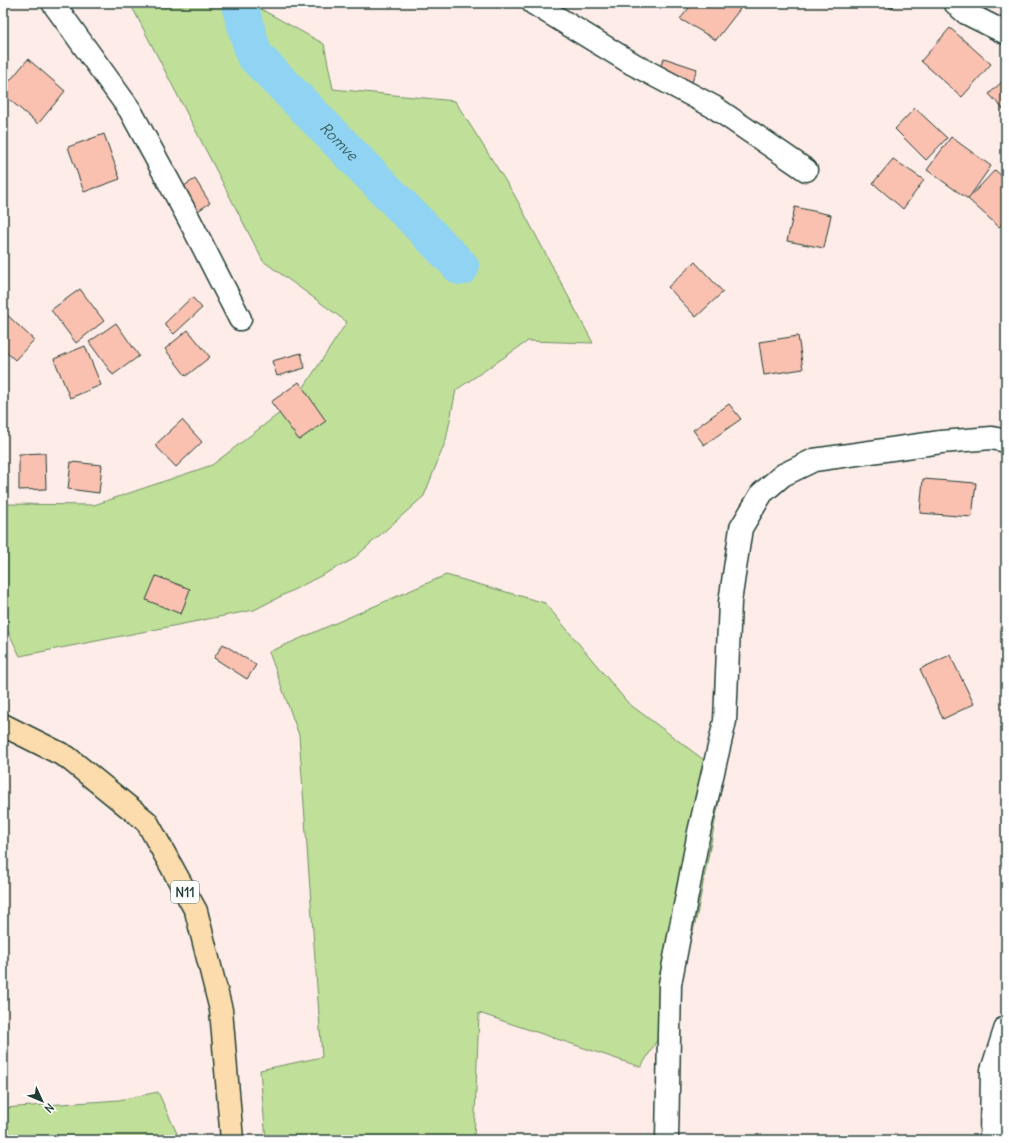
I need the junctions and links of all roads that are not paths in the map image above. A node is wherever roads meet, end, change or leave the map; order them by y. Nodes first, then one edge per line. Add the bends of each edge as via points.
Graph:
1 (53, 3) edge
2 (533, 3) edge
3 (955, 3) edge
4 (1006, 33) edge
5 (806, 170) dead end
6 (240, 319) dead end
7 (1006, 442) edge
8 (3, 725) edge
9 (1006, 1027) edge
10 (232, 1140) edge
11 (667, 1140) edge
12 (991, 1140) edge

1 - 6 street via 130,110
2 - 5 street via 633,64 714,107
3 - 4 street via 966,13
7 - 11 street via 992,438 942,442 814,460 783,475 762,493 741,528 730,602 725,721 699,832 670,984
8 - 10 highway, N11 via 67,757 147,822 196,911 221,1010
9 - 12 street via 992,1070

